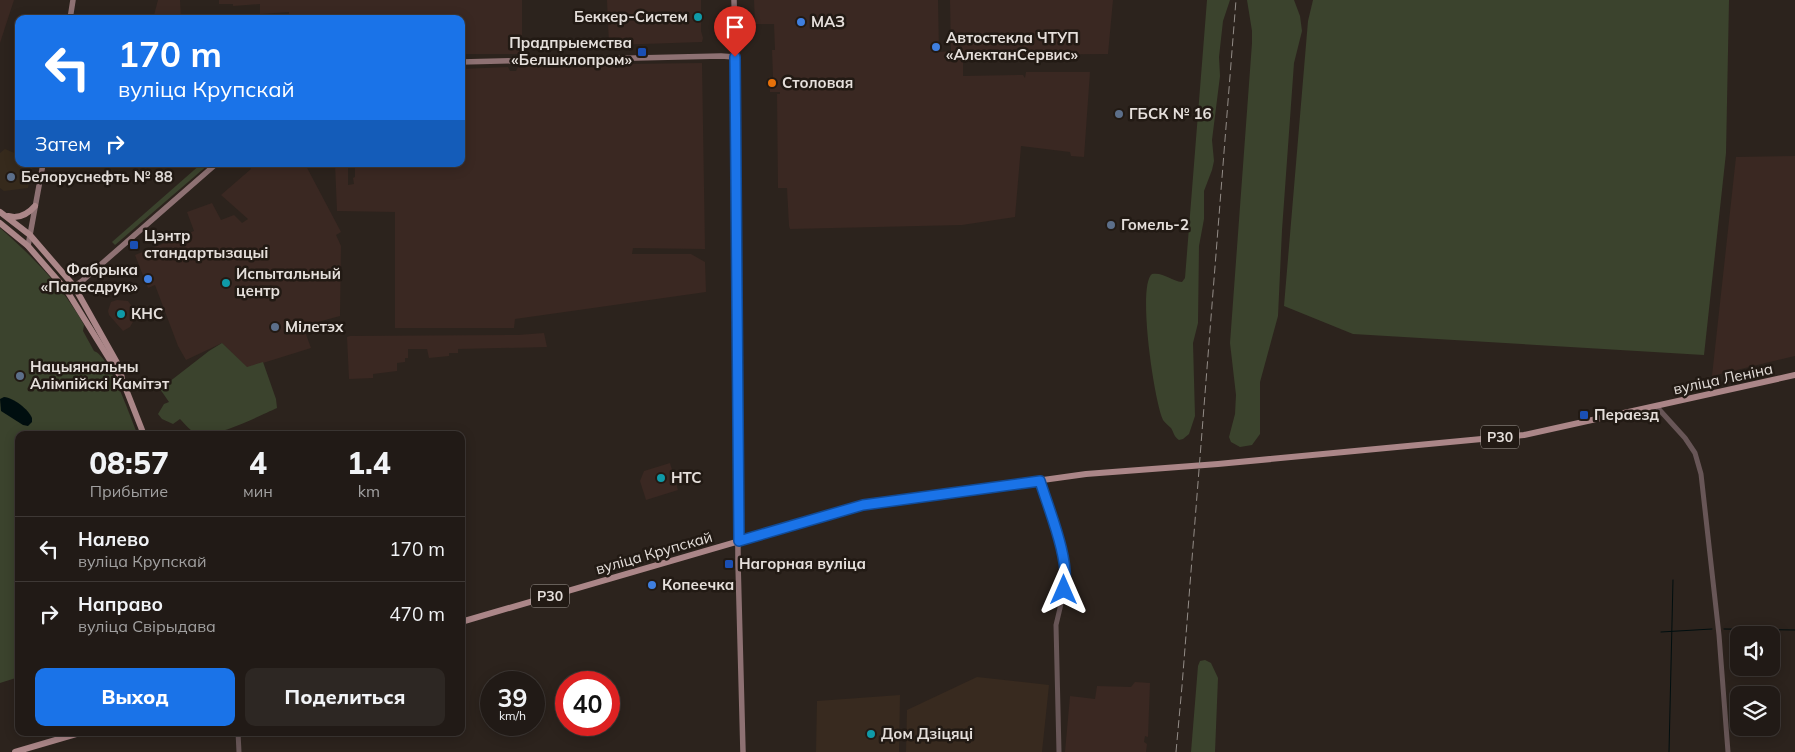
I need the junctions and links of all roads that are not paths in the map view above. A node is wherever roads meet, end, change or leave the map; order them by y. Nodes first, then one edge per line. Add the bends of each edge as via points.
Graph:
1 (73, 0) edge
2 (734, 0) edge
3 (71, 15) edge
4 (735, 57) junction
5 (465, 62) edge
6 (42, 167) edge
7 (213, 167) edge
8 (35, 206) junction
9 (2, 214) edge
10 (0, 223) edge
11 (30, 235) junction
12 (28, 246) junction
13 (74, 286) junction
14 (67, 291) junction
15 (1795, 375) edge
16 (122, 380) junction
17 (1656, 406) junction
18 (142, 431) edge
19 (1040, 481) junction
20 (739, 541) junction
21 (465, 621) edge
22 (69, 736) edge
23 (238, 736) edge
24 (15, 752) edge
25 (239, 752) edge
26 (743, 752) edge
27 (1059, 752) edge
28 (1728, 752) edge

1 - 3 main road
2 - 4 main road
4 - 5 main road
4 - 20 main road
6 - 8 main road
7 - 13 main road
8 - 9 main road via 22,216 12,218
8 - 11 main road
9 - 11 main road
10 - 12 main road
11 - 12 main road
11 - 13 main road
12 - 14 main road
13 - 14 main road
13 - 16 main road via 120,368
14 - 16 main road
15 - 17 main road, вуліца Леніна / Р30
16 - 18 main road
17 - 19 main road, вуліца Крупскай / Р30 via 1524,435 1086,474
17 - 28 street via 1690,445 1701,474
19 - 20 main road, вуліца Крупскай / Р30 via 863,505
19 - 27 street via 1063,554 1066,577 1057,634
20 - 21 main road, вуліца Крупскай / Р30
20 - 26 main road
22 - 24 main road
23 - 25 street

